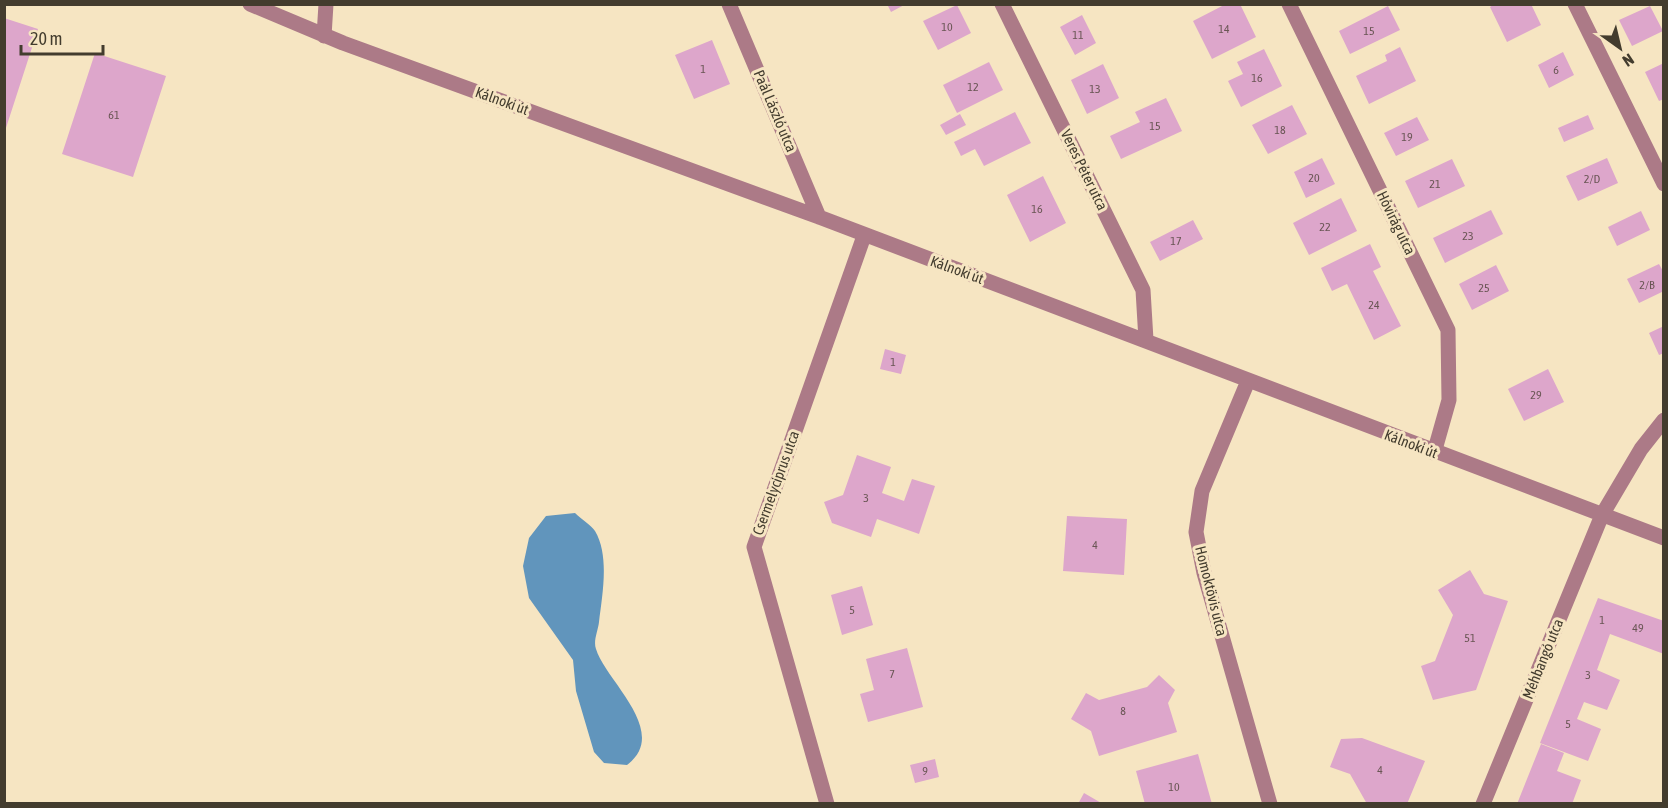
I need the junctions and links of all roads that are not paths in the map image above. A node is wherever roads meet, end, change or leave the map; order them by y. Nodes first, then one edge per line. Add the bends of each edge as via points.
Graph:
1 (250, 4) edge
2 (326, 4) edge
3 (729, 4) edge
4 (1002, 4) edge
5 (1289, 4) edge
6 (1575, 4) edge
7 (324, 36) junction
8 (1664, 184) edge
9 (819, 217) junction
10 (864, 236) junction
11 (1146, 340) junction
12 (1248, 381) junction
13 (1664, 420) edge
14 (1434, 453) junction
15 (1602, 515) junction
16 (1664, 538) edge
17 (827, 804) edge
18 (1270, 804) edge
19 (1483, 804) edge

1 - 7 street, Kálnoki út
2 - 7 street
3 - 9 street, Paál László utca
4 - 11 street, Veres Péter utca via 1143,290
5 - 14 street, Hóvirág utca via 1448,330 1449,400
6 - 8 street
7 - 9 street, Kálnoki út
9 - 10 street, Kálnoki út
10 - 11 street, Kálnoki út
10 - 17 street, Csermelyciprus utca via 754,547
11 - 12 street, Kálnoki út
12 - 14 street, Kálnoki út
12 - 18 street, Homoktövis utca via 1202,491 1196,532 1204,573
13 - 15 street, Méhbangó utca via 1641,449
14 - 15 street, Kálnoki út
15 - 16 street, Kálnoki út
15 - 19 street, Méhbangó utca

